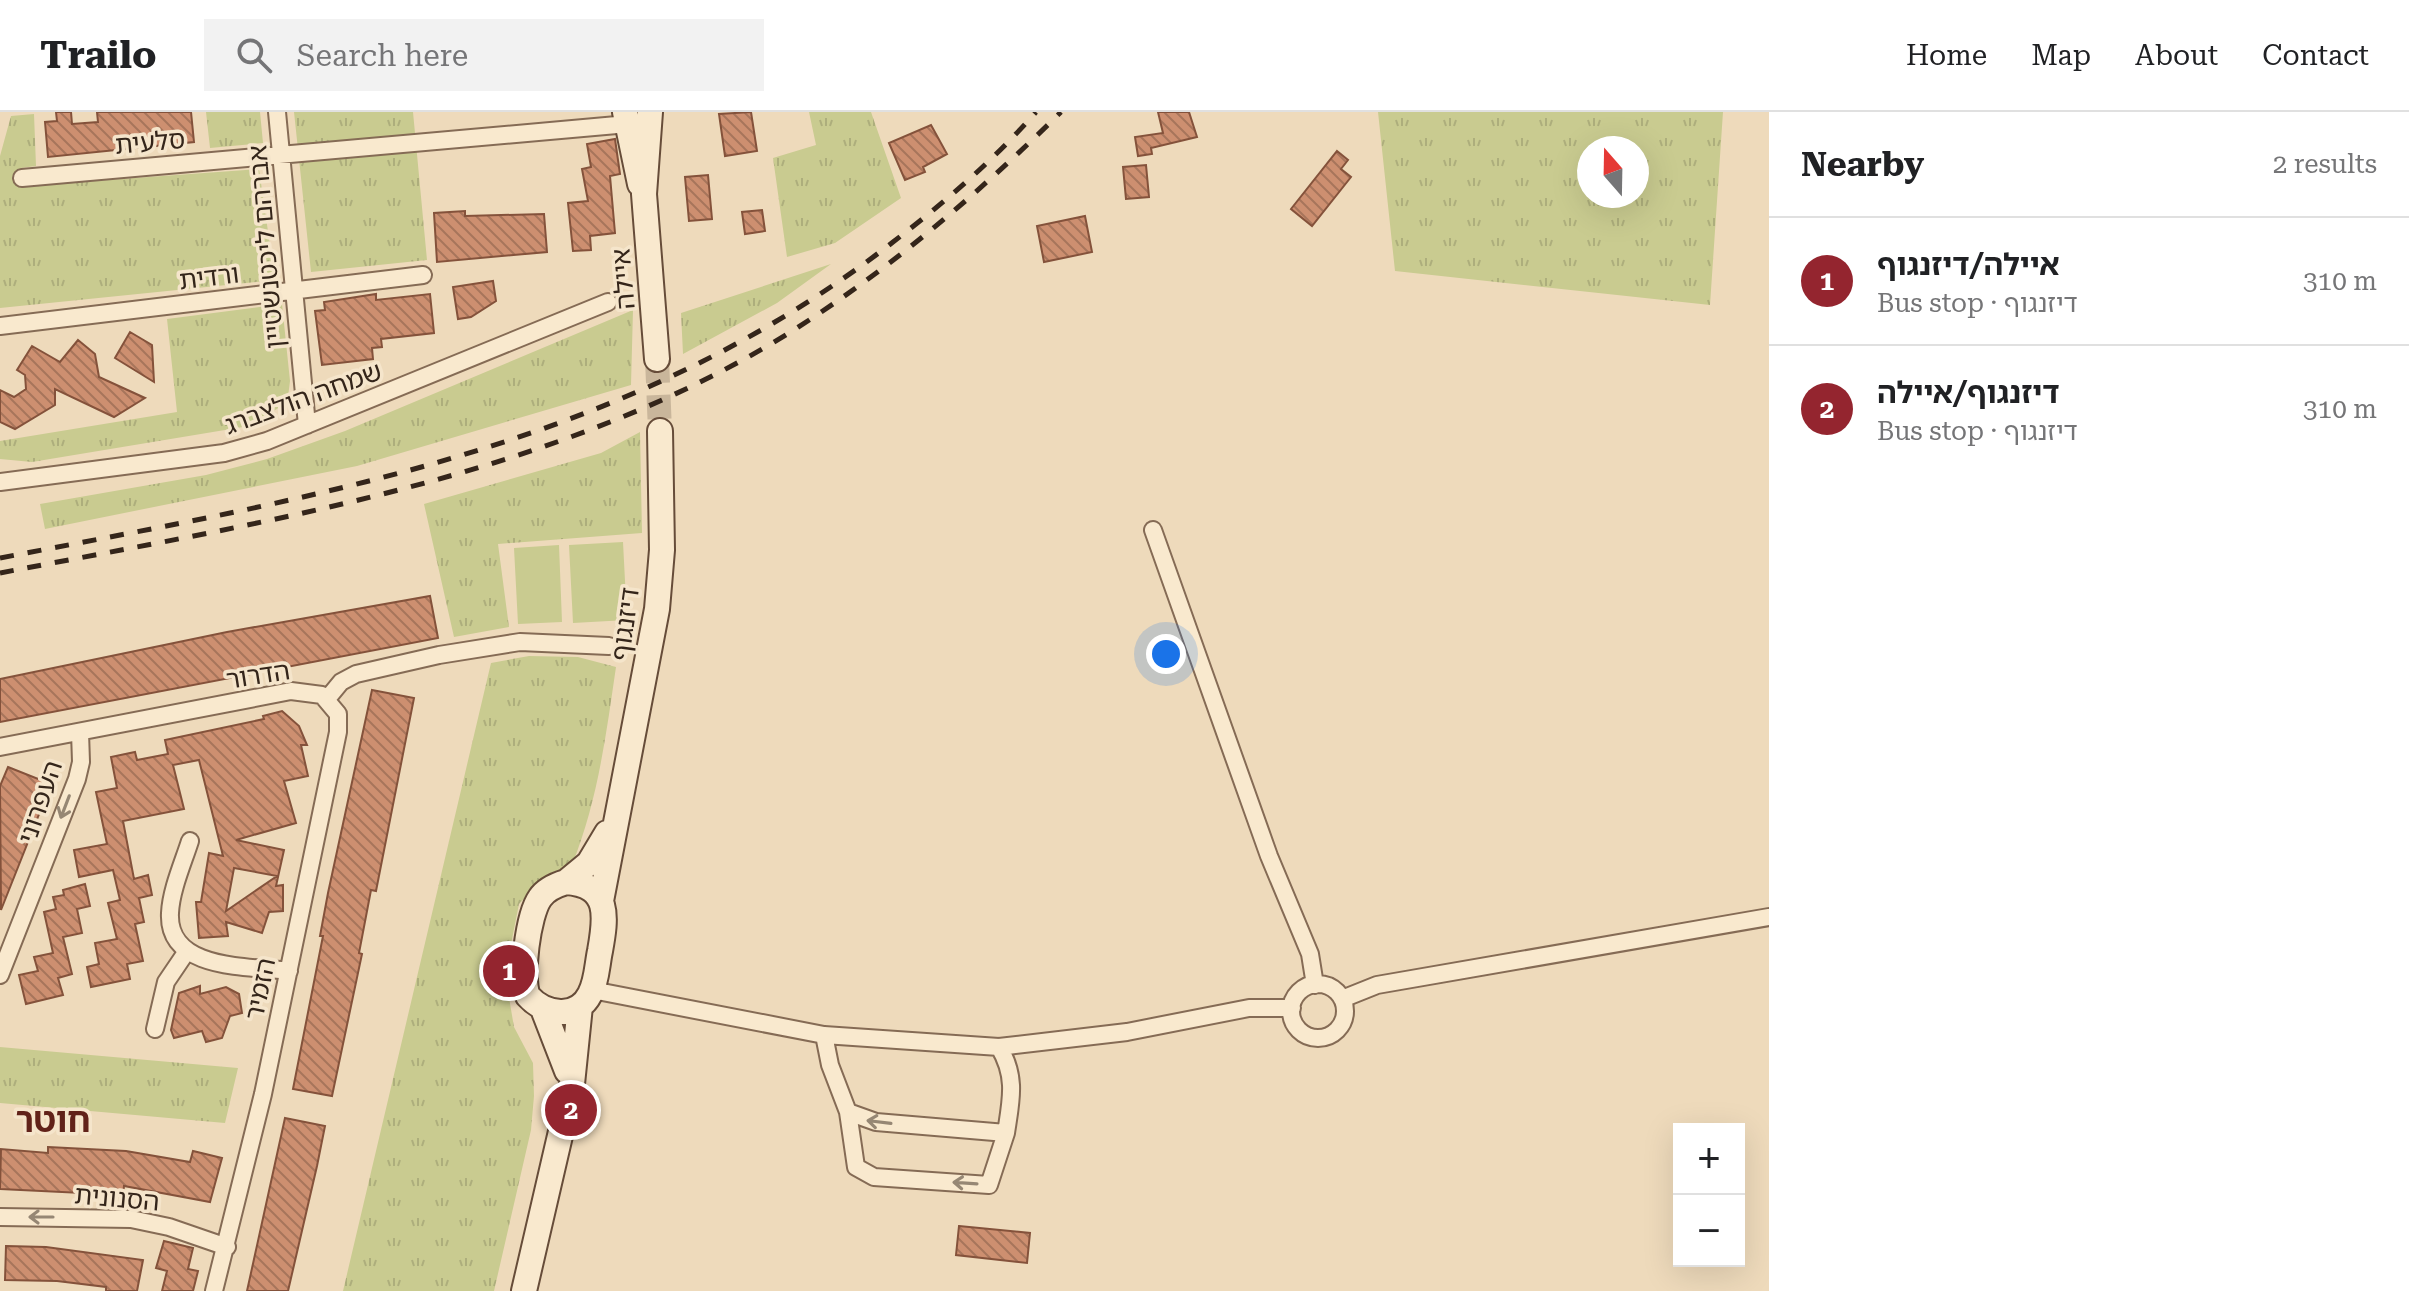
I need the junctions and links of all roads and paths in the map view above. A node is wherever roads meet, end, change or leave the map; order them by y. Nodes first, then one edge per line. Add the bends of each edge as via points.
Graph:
1 (277, 112) edge
2 (650, 112) edge
3 (627, 118) edge
4 (281, 154) junction
5 (22, 178) dead end
6 (644, 194) junction
7 (423, 275) dead end
8 (294, 291) junction
9 (608, 302) dead end
10 (0, 326) edge
11 (657, 359) tunnel mouth
12 (307, 425) junction
13 (660, 431) tunnel mouth
14 (0, 482) edge
15 (1153, 530) dead end
16 (609, 646) dead end
17 (327, 699) junction
18 (80, 732) junction
19 (0, 747) edge
20 (614, 820) junction
21 (190, 841) dead end
22 (566, 882) junction
23 (601, 901) junction
24 (1769, 917) edge
25 (187, 951) junction
26 (289, 971) junction
27 (0, 975) edge
28 (1315, 985) junction
29 (586, 998) junction
30 (1342, 999) junction
31 (1292, 1008) junction
32 (543, 1009) junction
33 (155, 1029) dead end
34 (824, 1035) junction
35 (999, 1047) junction
36 (572, 1084) junction
37 (848, 1112) junction
38 (1006, 1133) junction
39 (0, 1217) edge
40 (227, 1247) junction
41 (214, 1291) edge
42 (524, 1291) edge

1 - 4 street, אברהם ליכטנשטיין
2 - 6 street, איילה
3 - 4 street, סלעית
3 - 6 street, איילה
4 - 5 street, סלעית
4 - 8 street, אברהם ליכטנשטיין
6 - 11 street, איילה
7 - 8 street, ורדית
8 - 10 street, ורדית
8 - 12 street, אברהם ליכטנשטיין
9 - 12 street, שמחה הולצברג
12 - 14 street, שמחה הולצברג via 224,453
13 - 20 street, דיזנגוף via 657,609
15 - 28 street via 1269,856 1310,954
16 - 17 street, הדרור via 520,642 439,655 356,674
17 - 18 street, הדרור via 291,691
17 - 26 street, הזמיר via 338,714 338,732
18 - 19 street, הדרור
18 -> 27 street, העפרוני via 77,779
20 - 22 street, דיזנגוף via 589,863
20 - 23 street, דיזנגוף
21 - 25 street via 170,911 176,938
22 - 23 street via 587,886
22 - 32 street, דיזנגוף via 547,891 535,908 523,977 528,996
23 - 29 street, דיזנגוף via 605,922
24 - 30 street via 1377,985
25 - 26 street via 202,960
25 - 33 street via 166,982
26 - 40 street, הזמיר
28 - 30 street via 1332,989
28 - 31 street via 1298,994
29 - 32 street via 562,1012
29 - 34 street
29 - 36 street
30 - 31 street via 1343,1021 1334,1033 1319,1038 1298,1029
31 - 35 street via 1249,1008 1127,1032
32 - 36 street
34 - 35 street
34 - 37 street
35 - 38 street via 1014,1084
36 - 42 street
38 -> 37 street via 876,1122
38 -> 37 street via 989,1185 874,1177 856,1167
40 -> 39 street, הסנונית via 131,1219
40 - 41 street, הזמיר

